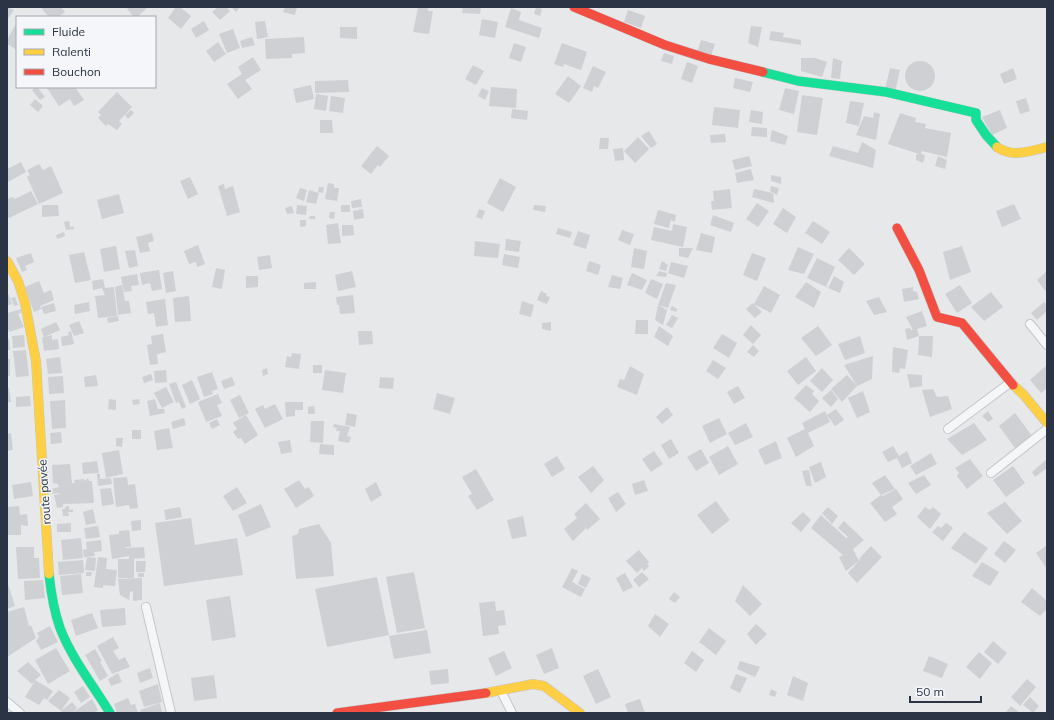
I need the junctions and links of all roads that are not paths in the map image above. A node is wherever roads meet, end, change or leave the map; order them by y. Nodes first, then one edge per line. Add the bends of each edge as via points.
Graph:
1 (574, 7) edge
2 (1047, 147) edge
3 (896, 228) dead end
4 (7, 261) edge
5 (1030, 324) dead end
6 (1047, 345) edge
7 (1011, 382) junction
8 (1047, 423) edge
9 (948, 429) dead end
10 (1047, 429) edge
11 (991, 473) dead end
12 (146, 607) dead end
13 (501, 691) junction
14 (7, 702) edge
15 (20, 713) edge
16 (110, 713) edge
17 (171, 713) edge
18 (337, 713) edge
19 (512, 713) edge
20 (580, 713) edge

1 - 2 street via 665,45 709,59 798,81 886,92 976,112 976,120 1003,151 1015,154
3 - 7 street via 919,270 937,317 962,323
4 - 16 street, route pavée via 18,281 25,302 36,361 53,603 60,630
5 - 6 street
7 - 8 street
7 - 9 street
10 - 11 street
12 - 17 street
13 - 18 street
13 - 19 street
13 - 20 street via 538,684
14 - 15 street

